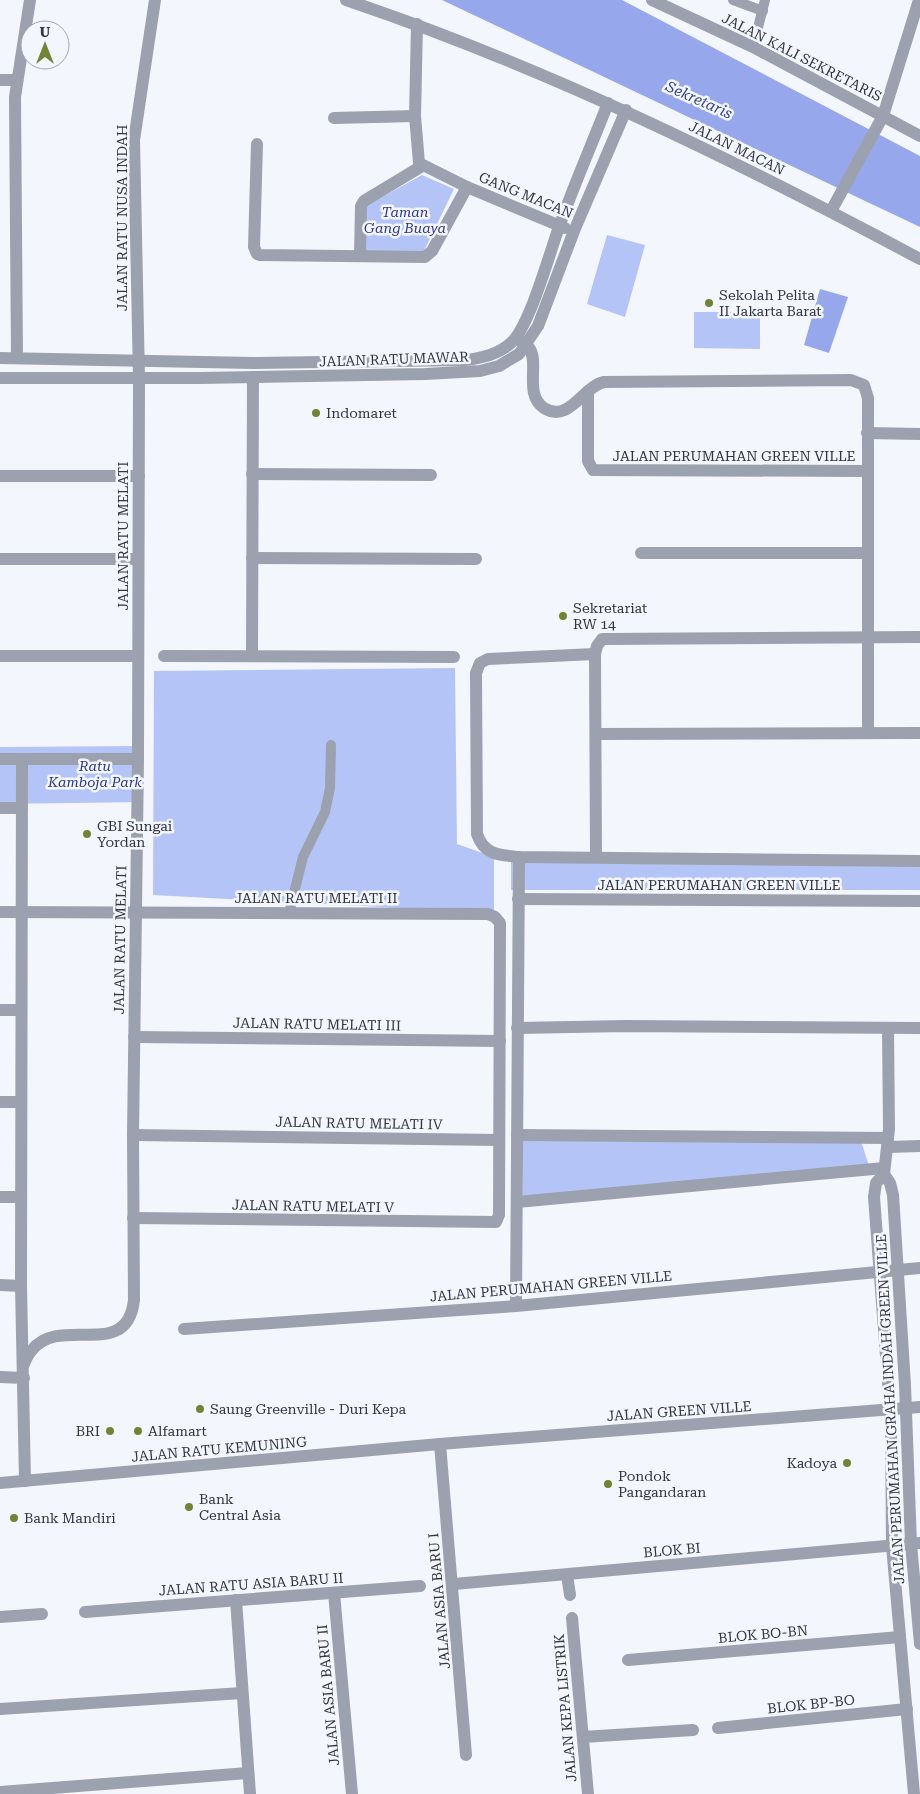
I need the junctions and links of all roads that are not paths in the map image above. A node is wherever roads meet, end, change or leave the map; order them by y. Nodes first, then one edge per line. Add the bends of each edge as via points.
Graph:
1 (30, 0) edge
2 (155, 0) edge
3 (346, 0) edge
4 (652, 0) edge
5 (733, 0) edge
6 (765, 0) edge
7 (919, 4) edge
8 (763, 11) junction
9 (417, 24) junction
10 (754, 47) junction
11 (0, 80) edge
12 (16, 80) junction
13 (608, 103) junction
14 (626, 110) junction
15 (415, 116) junction
16 (334, 118) dead end
17 (881, 121) junction
18 (920, 136) edge
19 (257, 144) dead end
20 (422, 166) junction
21 (467, 187) junction
22 (833, 208) junction
23 (560, 225) junction
24 (574, 231) junction
25 (360, 256) junction
26 (920, 259) edge
27 (521, 341) junction
28 (0, 358) edge
29 (17, 358) junction
30 (138, 361) junction
31 (253, 377) junction
32 (0, 378) edge
33 (138, 378) junction
34 (588, 391) junction
35 (867, 433) junction
36 (920, 434) edge
37 (866, 471) junction
38 (252, 474) junction
39 (431, 475) dead end
40 (0, 476) edge
41 (138, 476) junction
42 (641, 553) dead end
43 (867, 553) junction
44 (252, 558) junction
45 (0, 559) edge
46 (138, 559) junction
47 (476, 559) dead end
48 (920, 637) edge
49 (868, 638) junction
50 (596, 654) junction
51 (0, 656) edge
52 (138, 656) junction
53 (164, 656) dead end
54 (252, 656) junction
55 (454, 657) dead end
56 (868, 732) junction
57 (920, 733) edge
58 (597, 734) junction
59 (332, 746) dead end
60 (0, 759) edge
61 (22, 759) junction
62 (138, 759) junction
63 (0, 808) edge
64 (22, 808) junction
65 (520, 857) junction
66 (596, 857) junction
67 (920, 861) edge
68 (518, 899) junction
69 (920, 901) edge
70 (0, 912) edge
71 (21, 912) junction
72 (136, 912) junction
73 (289, 913) junction
74 (0, 1010) edge
75 (21, 1010) junction
76 (517, 1028) junction
77 (888, 1028) junction
78 (920, 1028) edge
79 (134, 1037) junction
80 (500, 1041) junction
81 (0, 1102) edge
82 (21, 1102) junction
83 (133, 1135) junction
84 (517, 1135) junction
85 (499, 1140) junction
86 (888, 1143) junction
87 (920, 1146) edge
88 (884, 1171) junction
89 (0, 1197) edge
90 (21, 1197) junction
91 (517, 1202) junction
92 (132, 1218) junction
93 (920, 1268) edge
94 (897, 1270) junction
95 (878, 1272) junction
96 (0, 1286) edge
97 (21, 1286) junction
98 (516, 1306) junction
99 (184, 1329) dead end
100 (24, 1364) junction
101 (0, 1377) edge
102 (24, 1378) junction
103 (920, 1408) edge
104 (906, 1409) junction
105 (890, 1410) junction
106 (440, 1444) junction
107 (26, 1481) junction
108 (0, 1483) edge
109 (916, 1544) edge
110 (892, 1546) junction
111 (567, 1575) junction
112 (454, 1584) junction
113 (420, 1586) dead end
114 (334, 1593) junction
115 (570, 1595) dead end
116 (236, 1600) junction
117 (85, 1612) dead end
118 (42, 1614) dead end
119 (0, 1617) edge
120 (572, 1618) dead end
121 (900, 1637) junction
122 (920, 1644) edge
123 (628, 1660) dead end
124 (242, 1693) junction
125 (0, 1709) edge
126 (907, 1709) junction
127 (718, 1728) dead end
128 (693, 1730) dead end
129 (583, 1737) junction
130 (466, 1755) dead end
131 (248, 1773) junction
132 (0, 1792) edge
133 (250, 1794) edge
134 (352, 1794) edge
135 (588, 1794) edge
136 (914, 1794) edge

1 - 12 street
2 - 30 street, JALAN RATU NUSA INDAH via 134,140
3 - 9 street, JALAN MACAN
4 - 10 street, JALAN KALI SEKRETARIS
5 - 8 lane
6 - 8 lane
7 - 17 street
8 - 10 lane
9 - 13 street, JALAN MACAN
9 - 15 street
10 - 17 street, JALAN KALI SEKRETARIS
11 - 12 street
12 - 29 street
13 - 14 street, JALAN MACAN
13 - 23 street, JALAN RATU MAWAR
14 - 22 street, JALAN MACAN
14 - 24 street, JALAN RATU MAWAR
15 - 16 street
15 - 20 street via 417,160
17 - 18 street, JALAN KALI SEKRETARIS
17 - 22 street
19 - 25 street, GANG MACAN via 256,254
20 - 21 street, GANG MACAN
20 - 25 street via 364,201 361,206
21 - 23 street, GANG MACAN
21 - 25 street, GANG MACAN via 430,255
22 - 26 street
23 - 24 street, GANG MACAN
23 - 27 street, JALAN RATU MAWAR
24 - 27 street, JALAN RATU MAWAR via 538,326
27 - 30 street, JALAN RATU MAWAR via 496,353 465,360
27 - 31 street, JALAN RATU MAWAR via 513,359 480,371
27 - 34 street, JALAN PERUMAHAN GREEN VILLE via 532,354 532,385 542,407 561,412
28 - 29 street, JALAN RATU MAWAR
29 - 30 street, JALAN RATU MAWAR
30 - 33 street, JALAN RATU NUSA INDAH
31 - 33 street, JALAN RATU MAWAR
31 - 38 street
32 - 33 street, JALAN RATU MAWAR
33 - 41 street, JALAN RATU MELATI
34 - 35 street, JALAN PERUMAHAN GREEN VILLE via 604,382 851,380 864,385 867,391
34 - 37 street, JALAN PERUMAHAN GREEN VILLE via 588,460 593,470
35 - 36 street, JALAN PERUMAHAN GREEN VILLE
35 - 37 street, JALAN PERUMAHAN GREEN VILLE
37 - 43 street, JALAN PERUMAHAN GREEN VILLE
38 - 39 street
38 - 44 street
40 - 41 street
41 - 46 street, JALAN RATU MELATI
42 - 43 street
43 - 49 street, JALAN PERUMAHAN GREEN VILLE
44 - 47 street
44 - 54 street
45 - 46 street
46 - 52 street, JALAN RATU MELATI
48 - 49 street
49 - 50 street via 604,638 596,646
49 - 56 street, JALAN PERUMAHAN GREEN VILLE
50 - 58 street, JALAN PERUMAHAN GREEN VILLE
50 - 65 street, JALAN PERUMAHAN GREEN VILLE via 488,659 480,663 476,674 477,834 486,851
51 - 52 street
52 - 62 street, JALAN RATU MELATI
53 - 54 street
54 - 55 street
56 - 57 street
56 - 58 street
58 - 66 street, JALAN PERUMAHAN GREEN VILLE
59 - 73 lane via 326,812 303,857
60 - 61 street
61 - 62 street
61 - 64 street
62 - 72 street, JALAN RATU MELATI
63 - 64 street
64 - 71 street
65 - 66 street, JALAN PERUMAHAN GREEN VILLE
65 - 68 street
66 - 67 street, JALAN PERUMAHAN GREEN VILLE
68 - 69 street, JALAN PERUMAHAN GREEN VILLE
68 - 76 street
70 - 71 street, JALAN RATU MELATI II
71 - 72 street, JALAN RATU MELATI II
71 - 75 street
72 - 73 street, JALAN RATU MELATI II
72 - 79 street, JALAN RATU MELATI
73 - 80 street, JALAN RATU MELATI II via 488,914 496,917 500,923
74 - 75 street
75 - 82 street
76 - 77 street
76 - 84 street
77 - 78 street
77 - 86 street, JALAN PERUMAHAN GRAHA INDAH GREEN VILLE
79 - 80 street, JALAN RATU MELATI III
79 - 83 street, JALAN RATU MELATI
80 - 85 street
81 - 82 street
82 - 90 street
83 - 85 street, JALAN RATU MELATI IV
83 - 92 street, JALAN RATU MELATI
84 - 86 street
84 - 91 street
85 - 92 street, JALAN RATU MELATI V via 499,1215 493,1223
86 - 87 street
86 - 88 street, JALAN PERUMAHAN GRAHA INDAH GREEN VILLE
88 - 91 street
88 - 94 street, JALAN PERUMAHAN GRAHA INDAH GREEN VILLE via 893,1196
88 - 95 street, JALAN PERUMAHAN GRAHA INDAH GREEN VILLE via 876,1184 874,1196
89 - 90 street
90 - 97 street
91 - 98 street
92 - 100 street, JALAN RATU MELATI via 134,1300 128,1324 108,1334 52,1337 32,1350
93 - 94 street, JALAN PERUMAHAN GREEN VILLE
94 - 95 street, JALAN PERUMAHAN GREEN VILLE
94 - 104 street, JALAN PERUMAHAN GRAHA INDAH GREEN VILLE
95 - 98 street, JALAN PERUMAHAN GREEN VILLE
95 - 105 street, JALAN PERUMAHAN GRAHA INDAH GREEN VILLE
96 - 97 street
97 - 100 street
98 - 99 street, JALAN PERUMAHAN GREEN VILLE
100 - 102 street
101 - 102 street
102 - 107 street
103 - 104 street, JALAN GREEN VILLE
104 - 105 street, JALAN GREEN VILLE
104 - 109 street, JALAN PERUMAHAN GRAHA INDAH GREEN VILLE
105 - 106 street, JALAN GREEN VILLE
105 - 110 street, JALAN PERUMAHAN GRAHA INDAH GREEN VILLE
106 - 107 street, JALAN RATU KEMUNING
106 - 112 street, JALAN ASIA BARU I
107 - 108 street, JALAN RATU KEMUNING
109 - 110 street, BLOK BI
109 - 122 street, JALAN PERUMAHAN GRAHA INDAH GREEN VILLE
110 - 111 street, BLOK BI
110 - 121 street, JALAN PERUMAHAN GRAHA INDAH GREEN VILLE
111 - 112 street, BLOK BI
111 - 115 street
112 - 130 street, JALAN ASIA BARU I
113 - 114 street, JALAN RATU ASIA BARU II
114 - 116 street, JALAN RATU ASIA BARU II
114 - 134 street, JALAN ASIA BARU II
116 - 117 street, JALAN RATU ASIA BARU II
116 - 124 street
118 - 119 street
120 - 129 street, JALAN KEPA LISTRIK
121 - 123 street, BLOK BO-BN
121 - 126 street, JALAN PERUMAHAN GRAHA INDAH GREEN VILLE
124 - 125 street
124 - 131 street
126 - 127 street, BLOK BP-BO
126 - 136 street, JALAN PERUMAHAN GRAHA INDAH GREEN VILLE
128 - 129 street
129 - 135 street, JALAN KEPA LISTRIK
131 - 132 street
131 - 133 street

